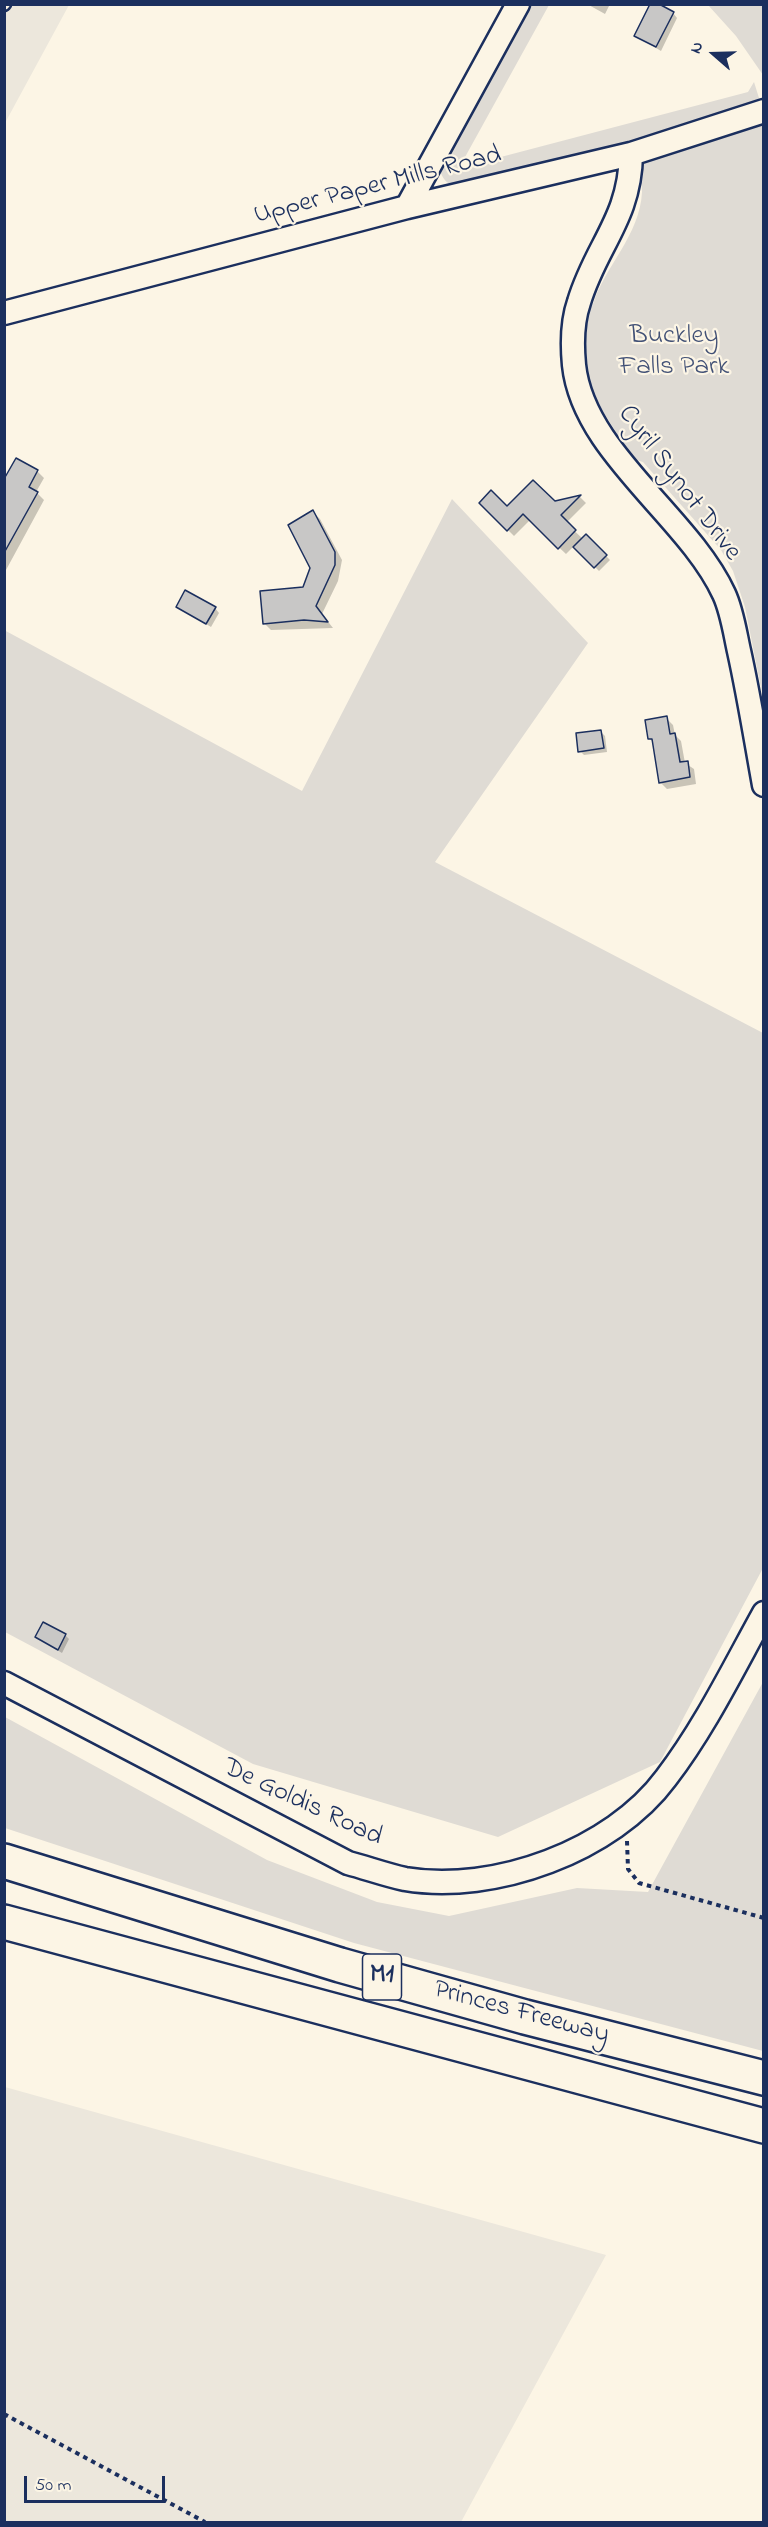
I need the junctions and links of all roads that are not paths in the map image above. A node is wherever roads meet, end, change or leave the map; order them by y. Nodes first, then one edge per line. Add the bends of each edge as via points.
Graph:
1 (518, 4) edge
2 (764, 111) edge
3 (631, 154) junction
4 (407, 207) junction
5 (4, 314) edge
6 (764, 785) edge
7 (764, 1613) edge
8 (4, 1683) edge
9 (4, 1861) edge
10 (4, 1922) edge
11 (764, 2078) edge
12 (764, 2126) edge

1 - 4 street
2 - 3 street, Upper Paper Mills Road
3 - 4 street, Upper Paper Mills Road
3 - 6 street, Cyril Synot Drive via 626,201 578,303 573,336 578,389 613,450 703,558 724,595
4 - 5 street, Upper Paper Mills Road
7 - 8 street, De Goldis Road via 699,1730 665,1780 629,1817 547,1862 504,1876 455,1881 406,1879 348,1863
9 - 11 highway, Princes Freeway / M1 via 340,1965
10 - 12 highway, Princes Freeway / M1

